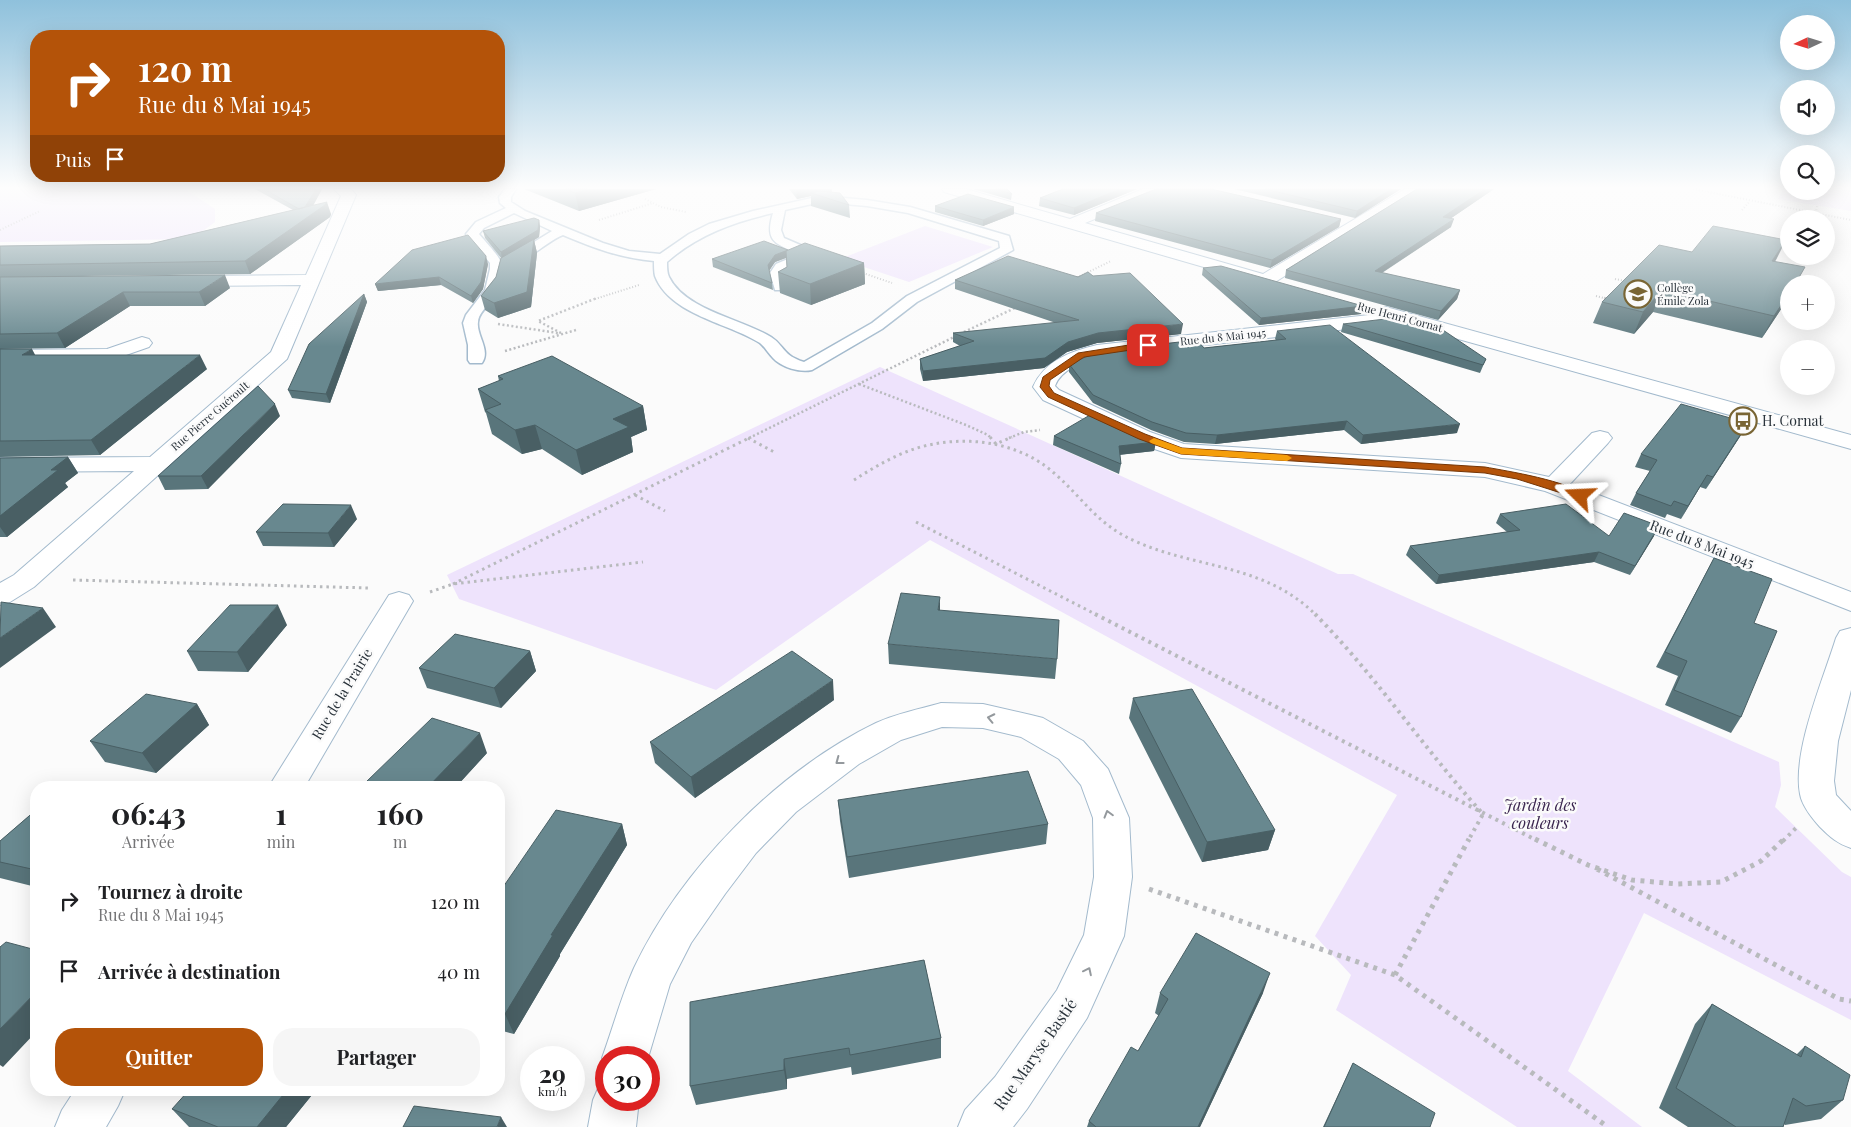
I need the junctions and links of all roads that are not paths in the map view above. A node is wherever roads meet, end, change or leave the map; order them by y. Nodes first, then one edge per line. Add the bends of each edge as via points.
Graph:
1 (330, 242) edge
2 (479, 242) edge
3 (541, 242) edge
4 (590, 242) edge
5 (684, 242) edge
6 (781, 242) edge
7 (1005, 242) edge
8 (1131, 242) edge
9 (1330, 242) edge
10 (809, 255) junction
11 (663, 258) junction
12 (497, 269) junction
13 (852, 270) edge
14 (313, 280) junction
15 (1266, 280) junction
16 (175, 282) edge
17 (780, 287) edge
18 (1292, 287) edge
19 (1353, 304) edge
20 (1403, 317) junction
21 (142, 344) dead end
22 (0, 356) edge
23 (476, 360) road end
24 (1600, 438) dead end
25 (1851, 442) edge
26 (155, 464) junction
27 (0, 465) edge
28 (1554, 486) junction
29 (0, 596) edge
30 (399, 601) road end
31 (1851, 602) edge
32 (1851, 638) edge
33 (289, 781) edge
34 (1851, 833) edge
35 (629, 1046) edge
36 (98, 1096) edge
37 (614, 1111) edge
38 (79, 1127) edge
39 (612, 1127) edge
40 (982, 1127) edge

1 - 14 street, Rue Pierre Guéroult
2 - 12 lane via 496,262
3 - 12 lane
4 - 11 lane via 616,252
5 - 11 lane
6 - 10 lane
7 - 11 lane via 1007,250 912,298 877,326 806,367 784,359 767,341 688,304 661,279 659,268
8 - 15 street
9 - 15 street
10 - 13 lane
10 - 17 lane via 781,267 777,273
12 - 23 lane via 492,290 470,323
14 - 16 street
14 - 26 street, Rue Pierre Guéroult via 280,354
15 - 18 street
19 - 20 street, Rue Henri Cornat
20 - 25 street, Rue Henri Cornat
20 - 28 street, Rue du 8 Mai 1945 via 1096,351 1081,355 1059,369 1046,379 1044,387 1051,395 1181,451 1485,470
21 - 22 street via 110,355
24 - 28 street
26 - 27 street
26 - 29 street, Rue Pierre Guéroult via 24,581
28 - 31 street, Rue du 8 Mai 1945
30 - 33 street, Rue de la Prairie
32 - 34 street via 1819,751 1816,776 1818,797
40 -> 35 street, Rue Maryse Bastié via 1011,1093 1072,1004 1104,936 1113,877 1110,818 1096,779 1071,750 1031,727 983,716 941,715 889,731 847,754 783,802 743,842 677,930 650,980
36 - 38 street
37 - 39 street

